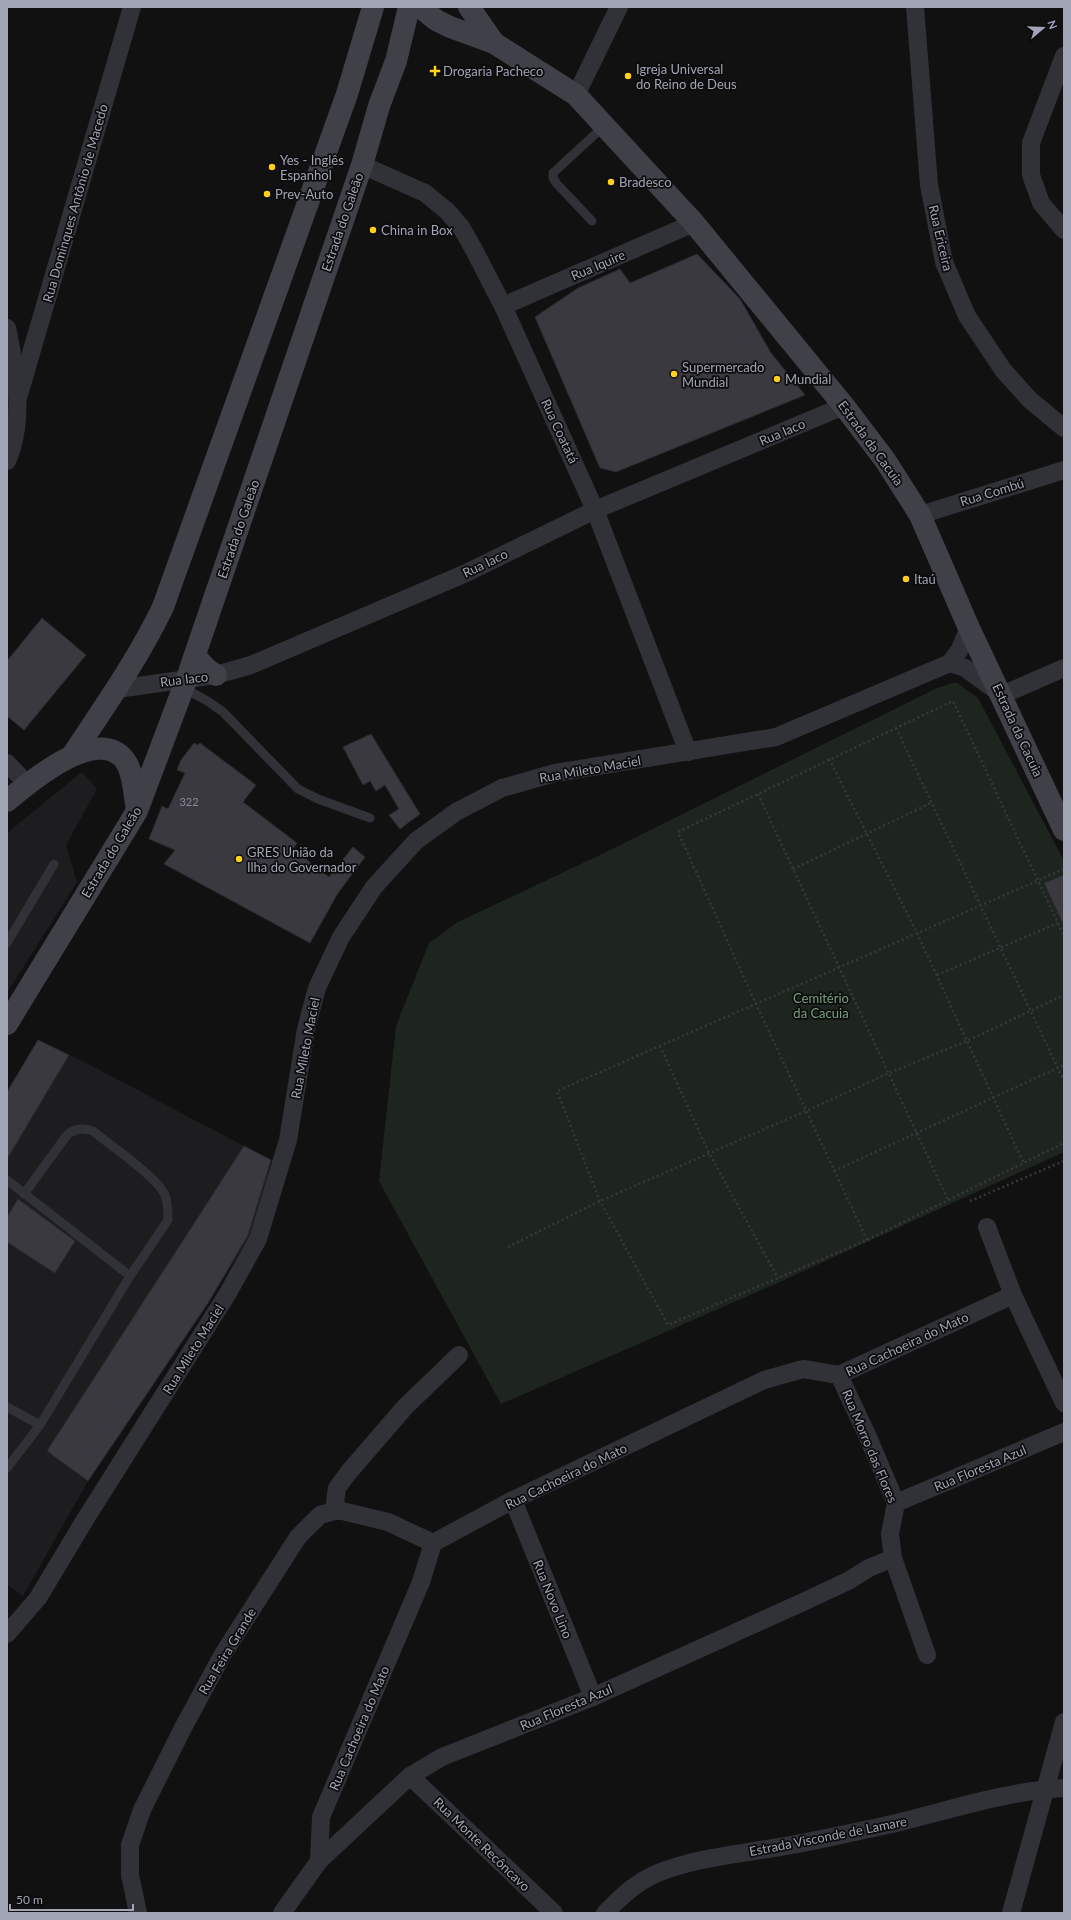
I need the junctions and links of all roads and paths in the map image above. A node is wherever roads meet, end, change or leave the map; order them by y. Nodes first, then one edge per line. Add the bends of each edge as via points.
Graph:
1 (132, 7) edge
2 (373, 7) edge
3 (409, 7) edge
4 (420, 7) edge
5 (469, 7) edge
6 (619, 7) edge
7 (915, 7) edge
8 (494, 43) junction
9 (1064, 56) edge
10 (346, 94) junction
11 (576, 95) junction
12 (380, 106) junction
13 (604, 126) junction
14 (362, 165) junction
15 (592, 221) dead end
16 (694, 223) junction
17 (1064, 230) edge
18 (503, 306) junction
19 (7, 328) edge
20 (18, 398) junction
21 (844, 406) junction
22 (1064, 428) edge
23 (7, 461) edge
24 (1064, 470) edge
25 (595, 510) junction
26 (920, 515) junction
27 (969, 628) junction
28 (195, 655) junction
29 (950, 662) junction
30 (1064, 668) edge
31 (216, 675) junction
32 (186, 683) junction
33 (117, 689) junction
34 (1002, 695) junction
35 (896, 728) junction
36 (688, 752) junction
37 (73, 754) junction
38 (829, 759) junction
39 (7, 763) edge
40 (28, 785) junction
41 (758, 794) junction
42 (7, 801) edge
43 (931, 803) junction
44 (137, 811) junction
45 (1061, 816) edge
46 (370, 818) dead end
47 (867, 833) junction
48 (54, 864) dead end
49 (794, 869) junction
50 (1064, 870) edge
51 (1038, 880) junction
52 (979, 906) junction
53 (1058, 923) junction
54 (917, 933) junction
55 (1064, 936) edge
56 (7, 943) edge
57 (999, 948) junction
58 (840, 967) junction
59 (937, 975) junction
60 (1064, 995) edge
61 (756, 1004) junction
62 (1030, 1010) junction
63 (7, 1024) edge
64 (967, 1041) junction
65 (660, 1046) junction
66 (1064, 1064) edge
67 (1058, 1068) junction
68 (889, 1073) junction
69 (1064, 1081) edge
70 (993, 1097) junction
71 (806, 1112) junction
72 (917, 1133) junction
73 (1064, 1143) edge
74 (709, 1153) junction
75 (1064, 1161) edge
76 (1024, 1164) junction
77 (834, 1171) junction
78 (7, 1180) edge
79 (24, 1194) junction
80 (948, 1200) junction
81 (600, 1201) junction
82 (970, 1201) dead end
83 (988, 1227) dead end
84 (867, 1240) junction
85 (508, 1247) dead end
86 (130, 1276) junction
87 (778, 1278) junction
88 (1013, 1295) junction
89 (459, 1355) dead end
90 (839, 1375) junction
91 (1064, 1403) edge
92 (7, 1407) edge
93 (40, 1425) junction
94 (1064, 1432) edge
95 (7, 1468) edge
96 (514, 1500) junction
97 (896, 1504) junction
98 (338, 1510) junction
99 (433, 1543) junction
100 (893, 1558) junction
101 (7, 1634) edge
102 (927, 1655) dead end
103 (593, 1697) junction
104 (1064, 1722) edge
105 (410, 1776) junction
106 (1044, 1788) junction
107 (1064, 1788) edge
108 (319, 1861) junction
109 (138, 1913) edge
110 (282, 1913) edge
111 (554, 1913) edge
112 (606, 1913) edge
113 (1010, 1913) edge

1 - 20 street, Rua Dominques Antônio de Macedo
2 - 10 main road
3 - 12 main road, Estrada do Galeão via 396,61
4 - 8 main road, Estrada da Cacuia via 450,27
5 - 8 main road, Estrada da Cacuia
6 - 11 street
7 - 22 street, Rua Ericeira via 929,185 944,262 967,316 1003,370 1030,400
8 - 11 main road, Estrada da Cacuia
9 - 17 street via 1031,143 1032,175 1041,203
10 - 12 main road
10 - 33 main road via 163,607
11 - 13 main road, Estrada da Cacuia
12 - 14 main road, Estrada do Galeão
13 - 15 lane via 553,173 557,184
13 - 16 main road, Estrada da Cacuia
14 - 18 street, Rua Coatatá via 425,193 447,211 464,232
14 - 28 main road, Estrada do Galeão
16 - 18 street, Rua Iquire
16 - 21 main road, Estrada da Cacuia
18 - 25 street, Rua Coatatá
19 - 20 street
20 - 23 street via 13,447
21 - 25 street, Rua Iaco
21 - 26 main road, Estrada da Cacuia via 885,460
24 - 26 street, Rua Combú
25 - 31 street, Rua Iaco via 464,574 251,665
25 - 36 street, Rua Coatatá
26 - 27 main road, Estrada da Cacuia
27 - 29 street via 959,651
27 - 34 main road, Estrada da Cacuia
28 - 31 main road via 209,672
28 - 32 main road, Estrada do Galeão
29 - 34 street via 965,668
29 - 36 street, Rua Mileto Maciel via 776,737
30 - 34 street
31 - 32 street, Rua Iaco
32 - 33 street, Rua Iaco
32 - 44 main road, Estrada do Galeão
32 - 46 lane via 223,712 298,789
33 - 37 main road
34 - 45 main road, Estrada da Cacuia
35 - 38 path
35 - 43 path
35 - 51 path via 953,701
36 - 101 street, Rua Mileto Maciel via 555,773 502,788 456,812 416,841 374,887 341,937 317,988 306,1029 288,1140 258,1239 228,1293 38,1598
37 - 40 main road
37 - 44 main road via 101,748 116,752 125,762 131,776
38 - 41 path
38 - 47 path
39 - 40 street
40 - 42 main road
41 - 49 path
41 - 61 path via 678,832
43 - 47 path
43 - 52 path
44 - 63 main road, Estrada do Galeão
47 - 49 path
47 - 54 path
48 - 56 lane
49 - 58 path
50 - 51 path
51 - 52 path
51 - 53 path
52 - 54 path
52 - 57 path
53 - 55 path
53 - 57 path
54 - 58 path
54 - 59 path
57 - 59 path
57 - 62 path
58 - 61 path
58 - 68 path
59 - 64 path
60 - 62 path
61 - 65 path
61 - 71 path
62 - 64 path
62 - 67 path
64 - 68 path
64 - 70 path
65 - 74 path
65 - 81 path via 557,1091
66 - 67 path
67 - 69 path
67 - 70 path
68 - 71 path
68 - 72 path
70 - 72 path
70 - 76 path
71 - 74 path
71 - 77 path
72 - 77 path
72 - 80 path
73 - 76 path
74 - 81 path
74 - 87 path
75 - 82 path
76 - 80 path
77 - 84 path
78 - 79 lane
79 - 86 lane
79 - 86 lane via 67,1135 83,1128 93,1131 158,1184 165,1195 168,1220
80 - 84 path
81 - 85 path
81 - 87 path via 668,1325
83 - 88 street
84 - 87 path
86 - 93 lane
88 - 90 street, Rua Cachoeira do Mato
88 - 91 street
89 - 98 street via 405,1407 348,1473 337,1488 335,1502
90 - 96 street, Rua Cachoeira do Mato via 802,1369 764,1380
90 - 97 street, Rua Morro das Flores
92 - 93 lane
93 - 95 lane
94 - 97 street, Rua Floresta Azul
96 - 99 street, Rua Cachoeira do Mato
96 - 103 street, Rua Novo Lino
97 - 100 street, Rua Morro das Flores via 890,1534
98 - 99 street via 388,1522
98 - 109 street, Rua Feira Grande via 320,1515 298,1537 223,1654 142,1810 130,1845 130,1875
99 - 108 street, Rua Cachoeira do Mato via 420,1582 321,1817
100 - 102 street, Rua Morro das Flores
100 - 103 street, Rua Floresta Azul via 842,1584
103 - 105 street, Rua Floresta Azul via 442,1757
104 - 106 street
105 - 108 street, Rua Floresta Azul
105 - 111 street, Rua Monte Recôncavo
106 - 107 street, Estrada Visconde de Lamare
106 - 112 street, Estrada Visconde de Lamare via 876,1828 690,1862 657,1874 628,1890
106 - 113 street
108 - 110 street, Rua Floresta Azul

